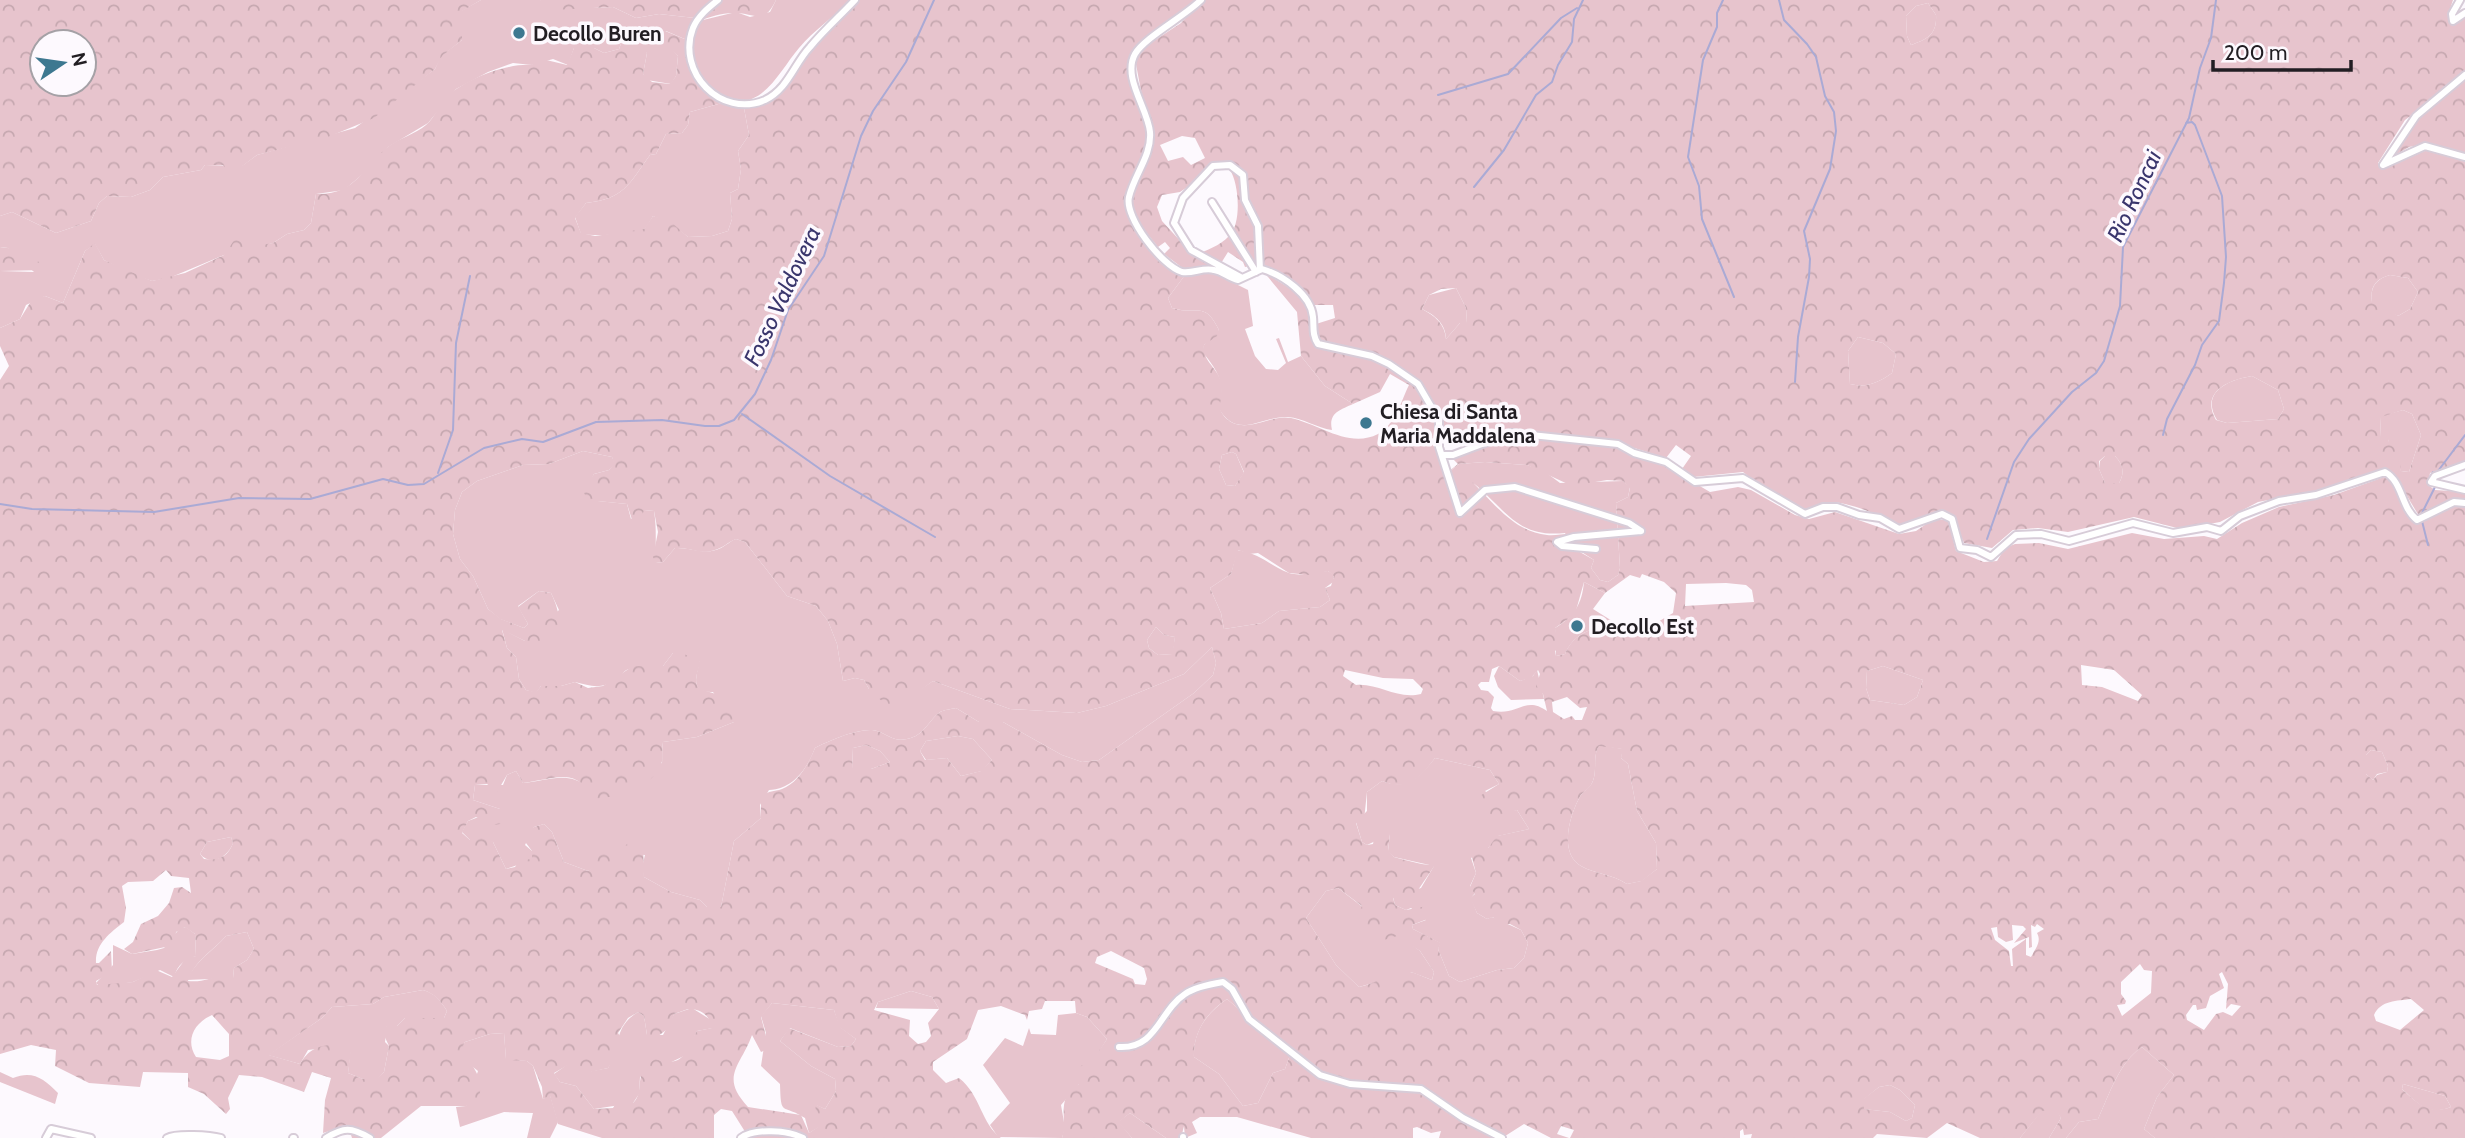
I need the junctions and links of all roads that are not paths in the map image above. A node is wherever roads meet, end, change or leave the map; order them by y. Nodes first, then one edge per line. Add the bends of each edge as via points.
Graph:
1 (718, 0) edge
2 (855, 0) edge
3 (1201, 0) edge
4 (2460, 0) edge
5 (2465, 13) edge
6 (2465, 75) edge
7 (2465, 158) edge
8 (1212, 202) dead end
9 (1258, 271) junction
10 (1242, 278) junction
11 (1442, 455) junction
12 (2465, 465) edge
13 (2465, 489) edge
14 (2465, 503) edge
15 (1597, 550) dead end
16 (1119, 1046) dead end
17 (46, 1138) edge
18 (91, 1138) edge
19 (167, 1138) edge
20 (221, 1138) edge
21 (326, 1138) edge
22 (370, 1138) edge
23 (741, 1138) edge
24 (803, 1138) edge
25 (1502, 1138) edge

1 - 2 street via 700,15 693,29 690,60 709,92 728,103 744,105 776,93 811,45
3 - 10 street via 1142,46 1133,59 1150,139 1128,207 1139,230 1173,267 1184,272 1212,269 1236,280
4 - 5 street via 2453,21
6 - 7 street via 2416,116 2384,165 2425,146
8 - 9 street
9 - 10 street
9 - 10 street via 1258,226 1245,200 1243,175 1230,165 1213,166 1183,198 1174,223 1191,250
9 - 11 street via 1285,280 1308,303 1318,344 1372,356 1418,384 1439,420
11 - 14 street via 1511,433 1618,444 1666,462 1692,481 1743,478 1805,514 1837,507 1880,518 1899,529 1942,514 1952,519 1960,548 1991,557 2016,535 2041,534 2069,541 2133,523 2173,533 2207,527 2221,531 2240,516 2279,501 2316,495 2385,472 2394,478 2417,520 2454,502
11 - 15 street via 1460,513 1485,490 1515,487 1640,528 1639,533 1602,533 1557,542
12 - 13 street via 2431,480 2436,485
16 - 25 street via 1134,1046 1150,1037 1188,992 1223,982 1231,987 1249,1019 1320,1075 1350,1084 1421,1089
17 - 18 street via 51,1129
19 - 20 street via 178,1134
21 - 22 street via 353,1128
23 - 24 street via 762,1132

